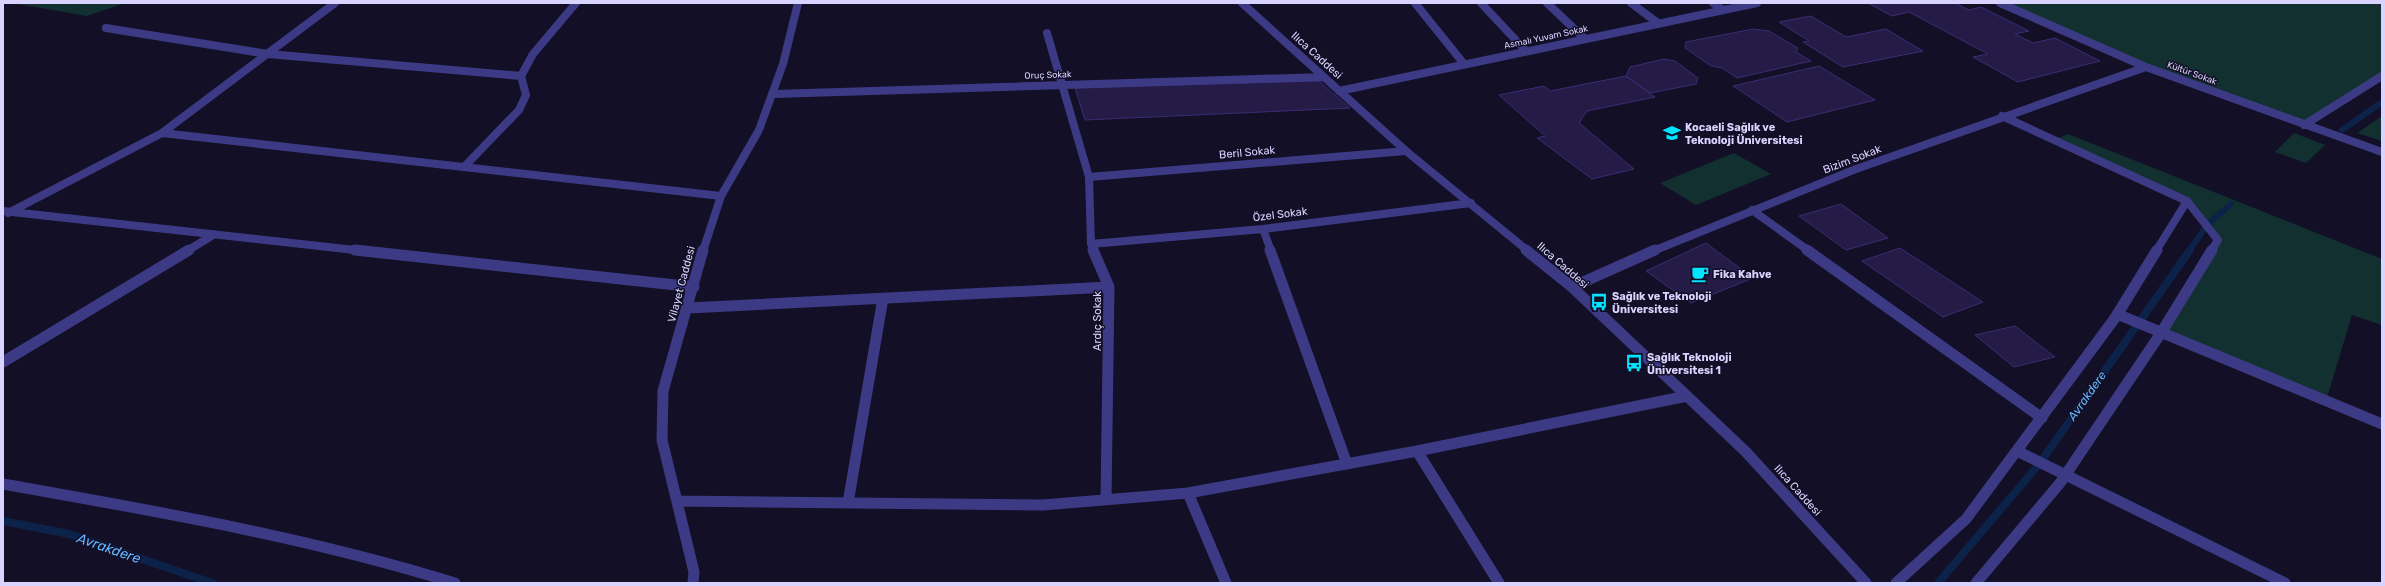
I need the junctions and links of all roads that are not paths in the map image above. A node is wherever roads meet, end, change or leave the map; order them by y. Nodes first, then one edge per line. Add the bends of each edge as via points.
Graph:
1 (335, 3) edge
2 (576, 3) edge
3 (798, 3) edge
4 (808, 3) edge
5 (1242, 3) edge
6 (1416, 3) edge
7 (1481, 3) edge
8 (1547, 3) edge
9 (1632, 3) edge
10 (1714, 3) edge
11 (1757, 3) edge
12 (2000, 3) edge
13 (1723, 10) junction
14 (1658, 23) junction
15 (106, 28) dead end
16 (1047, 33) dead end
17 (1585, 39) junction
18 (1526, 51) junction
19 (268, 54) junction
20 (1464, 64) junction
21 (2146, 67) junction
22 (521, 76) junction
23 (2382, 76) edge
24 (1324, 77) junction
25 (1062, 84) junction
26 (1339, 90) junction
27 (774, 94) junction
28 (2002, 116) junction
29 (2304, 125) junction
30 (162, 133) junction
31 (1406, 151) junction
32 (2382, 152) edge
33 (464, 167) junction
34 (1089, 177) junction
35 (721, 196) junction
36 (2187, 201) junction
37 (1471, 203) junction
38 (1752, 210) junction
39 (5, 213) edge
40 (1263, 229) junction
41 (213, 235) junction
42 (1091, 244) junction
43 (694, 287) junction
44 (1110, 287) junction
45 (1572, 287) junction
46 (883, 298) junction
47 (688, 308) junction
48 (2117, 314) junction
49 (2161, 333) junction
50 (3, 362) edge
51 (1687, 396) junction
52 (2042, 418) junction
53 (2382, 424) edge
54 (1417, 451) junction
55 (2017, 451) junction
56 (1347, 464) junction
57 (2066, 475) junction
58 (3, 484) edge
59 (1188, 493) junction
60 (1106, 500) junction
61 (677, 501) junction
62 (848, 503) junction
63 (455, 583) edge
64 (693, 583) edge
65 (1226, 583) edge
66 (1499, 583) edge
67 (1866, 583) edge
68 (1896, 583) edge
69 (1976, 583) edge
70 (2285, 583) edge

1 - 19 street
2 - 22 street via 533,54
3 - 4 street
3 - 27 street, Vilayet Caddesi
5 - 24 street, Ilıca Caddesi
6 - 20 street
7 - 18 street
8 - 17 street
9 - 14 street
10 - 13 street
11 - 13 street, Asmalı Yuvam Sokak
12 - 21 street, Kültür Sokak
13 - 14 street, Asmalı Yuvam Sokak
14 - 17 street, Asmalı Yuvam Sokak
15 - 19 street
16 - 25 street, Ardıç Sokak
17 - 18 street, Asmalı Yuvam Sokak
18 - 20 street, Asmalı Yuvam Sokak
19 - 22 street
19 - 30 street
20 - 26 street, Asmalı Yuvam Sokak
21 - 28 street, Bizim Sokak
21 - 29 street, Kültür Sokak
22 - 33 street via 526,95 519,110
23 - 29 street
24 - 25 street, Oruç Sokak
24 - 26 street, Ilıca Caddesi
25 - 27 street, Oruç Sokak
25 - 34 street, Ardıç Sokak
26 - 31 street, Ilıca Caddesi
27 - 35 street, Vilayet Caddesi via 759,130
28 - 36 street
28 - 38 street, Bizim Sokak
29 - 32 street, Kültür Sokak
30 - 33 street
30 - 39 street
31 - 34 street, Beril Sokak
31 - 37 street, Ilıca Caddesi
33 - 35 street
34 - 42 street, Ardıç Sokak
35 - 43 street, Vilayet Caddesi via 705,242
36 - 48 street
36 - 49 street via 2218,240
37 - 40 street, Özel Sokak
37 - 45 street, Ilıca Caddesi
38 - 45 street, Bizim Sokak
38 - 52 street
39 - 41 street
40 - 42 street, Özel Sokak
40 - 56 street
41 - 43 street
41 - 50 street
42 - 44 street, Ardıç Sokak
43 - 47 street, Vilayet Caddesi
44 - 46 street
44 - 60 street, Ardıç Sokak
45 - 51 street, Ilıca Caddesi
46 - 47 street
46 - 62 street
47 - 61 street, Vilayet Caddesi via 663,391 662,440
48 - 49 street
48 - 52 street
49 - 53 street
49 - 57 street
51 - 54 street
51 - 67 street, Ilıca Caddesi via 1746,452
52 - 55 street
54 - 56 street
54 - 66 street
55 - 57 street
55 - 68 street via 1966,519
56 - 59 street
57 - 69 street
57 - 70 street
58 - 63 street via 234,525 397,563
59 - 60 street
59 - 65 street
60 - 62 street via 1043,504
61 - 62 street
61 - 64 street, Vilayet Caddesi via 694,572

